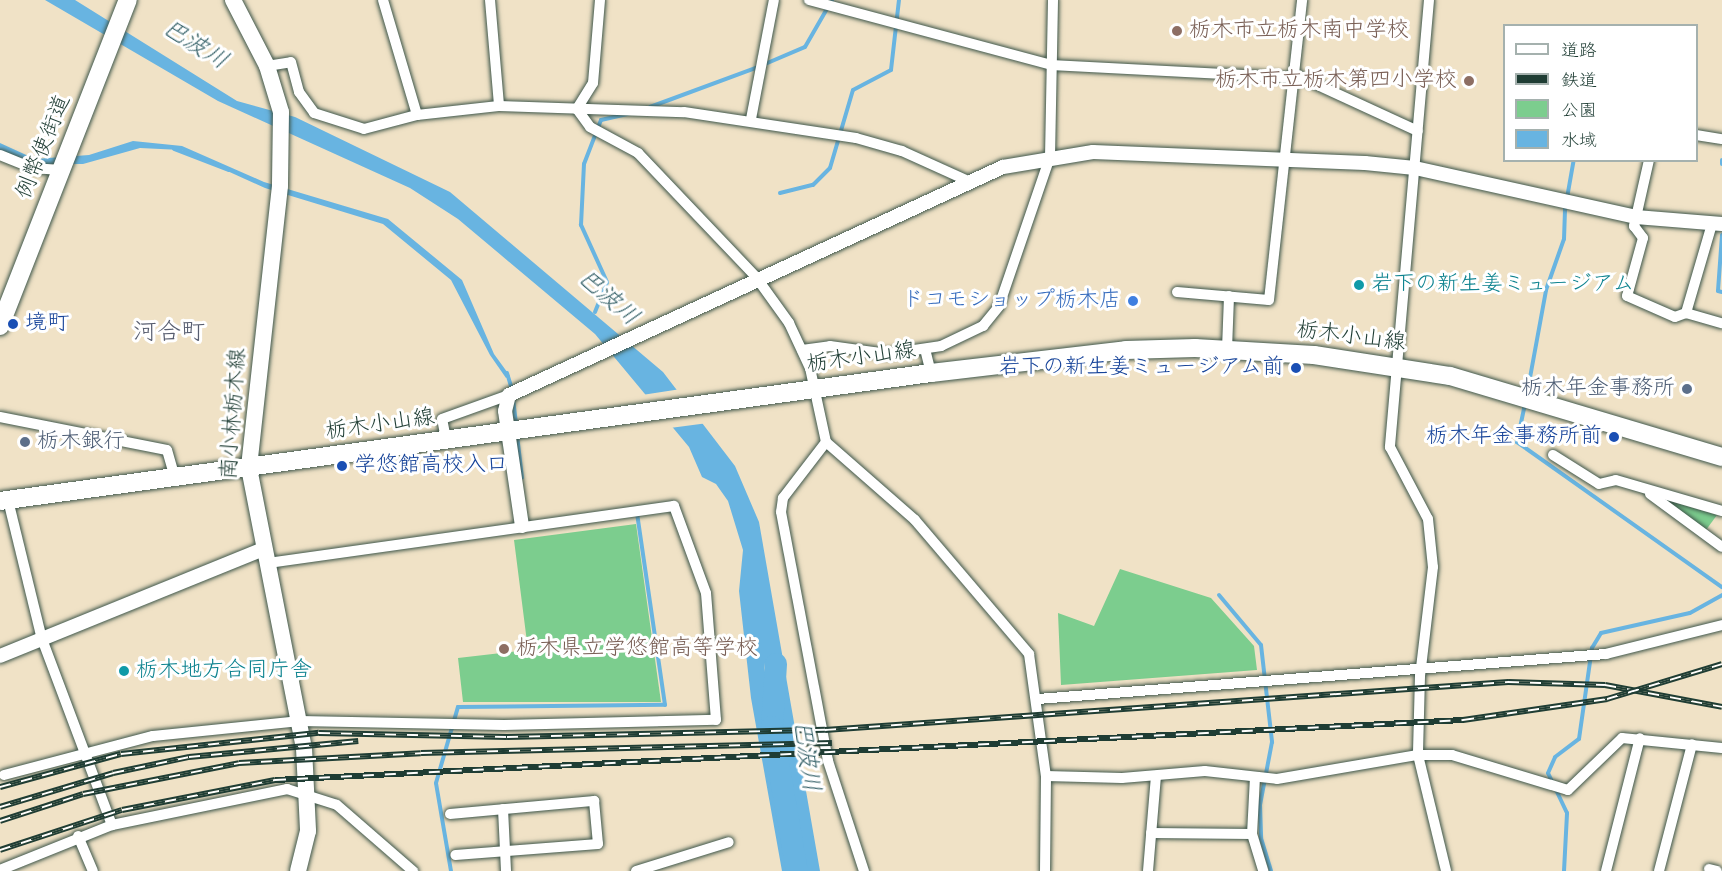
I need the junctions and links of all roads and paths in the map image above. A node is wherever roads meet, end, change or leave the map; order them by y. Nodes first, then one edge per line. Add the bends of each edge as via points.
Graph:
1 (128, 0) edge
2 (233, 0) edge
3 (383, 0) edge
4 (490, 0) edge
5 (600, 0) edge
6 (774, 0) edge
7 (809, 0) edge
8 (1053, 0) edge
9 (1302, 0) edge
10 (1429, 0) edge
11 (1051, 64) junction
12 (267, 66) junction
13 (1296, 77) junction
14 (499, 106) junction
15 (577, 109) junction
16 (417, 115) junction
17 (751, 119) junction
18 (1418, 131) junction
19 (1698, 135) edge
20 (1722, 139) edge
21 (0, 155) edge
22 (1050, 157) junction
23 (1287, 158) junction
24 (1649, 162) edge
25 (63, 163) junction
26 (1415, 168) junction
27 (968, 181) junction
28 (1636, 217) junction
29 (1717, 224) edge
30 (756, 277) junction
31 (1177, 292) dead end
32 (1228, 296) junction
33 (1686, 313) junction
34 (1722, 323) edge
35 (0, 326) edge
36 (802, 350) junction
37 (925, 350) junction
38 (1227, 350) junction
39 (1394, 366) junction
40 (931, 373) junction
41 (816, 389) junction
42 (509, 395) junction
43 (0, 417) edge
44 (508, 432) junction
45 (446, 439) junction
46 (826, 442) junction
47 (1553, 455) dead end
48 (1722, 457) edge
49 (249, 468) junction
50 (175, 478) junction
51 (1642, 488) junction
52 (4, 501) edge
53 (1722, 512) edge
54 (522, 526) junction
55 (1722, 547) edge
56 (264, 556) junction
57 (1722, 625) edge
58 (42, 639) junction
59 (0, 656) edge
60 (1421, 669) junction
61 (1038, 699) junction
62 (300, 721) junction
63 (1640, 738) junction
64 (1692, 744) junction
65 (1722, 748) edge
66 (83, 751) junction
67 (1418, 755) junction
68 (4, 775) dead end
69 (1156, 776) junction
70 (1046, 777) junction
71 (1255, 777) junction
72 (308, 793) junction
73 (503, 809) junction
74 (450, 814) dead end
75 (112, 825) junction
76 (1151, 833) junction
77 (1252, 834) junction
78 (78, 836) junction
79 (729, 842) dead end
80 (505, 851) junction
81 (454, 855) dead end
82 (0, 870) edge
83 (93, 871) edge
84 (298, 871) edge
85 (413, 871) edge
86 (507, 871) edge
87 (636, 871) edge
88 (864, 871) edge
89 (1045, 871) edge
90 (1148, 871) edge
91 (1263, 871) edge
92 (1446, 871) edge
93 (1606, 871) edge
94 (1659, 871) edge

1 - 25 main road, 例幣使街道
2 - 12 main road, 南小林栃木線
3 - 16 street
4 - 14 street
5 - 15 street via 593,82
6 - 17 street
7 - 11 street
8 - 11 street
9 - 13 street
10 - 18 street
11 - 13 street
11 - 22 street
12 - 16 street via 291,62 303,101 335,123 381,128
12 - 49 main road, 南小林栃木線 via 281,112 280,190
13 - 18 street
13 - 23 street
14 - 15 street
14 - 16 street
15 - 17 street
15 - 30 street via 590,127 638,153
17 - 27 street via 890,148
18 - 26 street
19 - 20 street
21 - 25 street via 32,168
22 - 23 street via 1133,152
22 - 27 street
22 - 37 street via 999,306 983,326 963,340
23 - 26 street
23 - 32 street via 1269,300
24 - 28 street
25 - 35 main road, 例幣使街道
26 - 28 street
26 - 39 street
27 - 30 street
28 - 29 street
28 - 33 street via 1634,226 1643,238 1627,296 1675,317
29 - 33 street
30 - 36 street
30 - 42 street
31 - 32 street
32 - 38 street
33 - 34 street
36 - 37 street
36 - 41 street
37 - 40 street
38 - 39 main road, 栃木小山線
38 - 40 main road, 栃木小山線 via 1126,351
39 - 48 main road, 栃木小山線 via 1504,390
39 - 60 street via 1390,447 1428,519 1433,567
40 - 41 main road, 栃木小山線
41 - 44 main road, 栃木小山線
41 - 46 street
42 - 44 street
42 - 45 street via 442,419
43 - 50 street via 167,450
44 - 45 main road, 栃木小山線
44 - 54 street
45 - 49 main road, 栃木小山線
46 - 61 street via 915,520 1017,635 1029,654
46 - 88 street via 783,498 781,512 828,761
47 - 51 street via 1599,484 1616,480
49 - 50 main road, 栃木小山線
49 - 56 main road, 南小林栃木線
50 - 52 main road, 栃木小山線
51 - 53 street
51 - 55 street
52 - 58 street
54 - 56 street
54 - 62 street via 674,506 706,592 716,720 504,725
56 - 58 street
56 - 62 main road, 南小林栃木線
57 - 60 street via 1687,638 1606,654
58 - 59 street
58 - 66 street
60 - 61 street
60 - 67 street
61 - 70 street
62 - 66 street via 209,728
62 - 72 main road, 南小林栃木線
63 - 64 street
63 - 67 street via 1614,743 1568,790 1552,789 1490,763
63 - 93 street
64 - 65 street
64 - 94 street
66 - 68 street
66 - 75 street
67 - 71 street via 1311,774
67 - 92 street
69 - 70 street
69 - 71 street via 1204,771
69 - 76 street
70 - 89 street
71 - 77 street
72 - 75 street via 287,789 249,795
72 - 84 main road, 南小林栃木線 via 308,831
72 - 85 street via 369,829
73 - 74 street
73 - 80 street
73 - 80 street via 594,801 598,844
75 - 78 street
76 - 77 street
76 - 90 street
77 - 91 street
78 - 82 street
78 - 83 street
79 - 87 street
80 - 81 street
80 - 86 street

